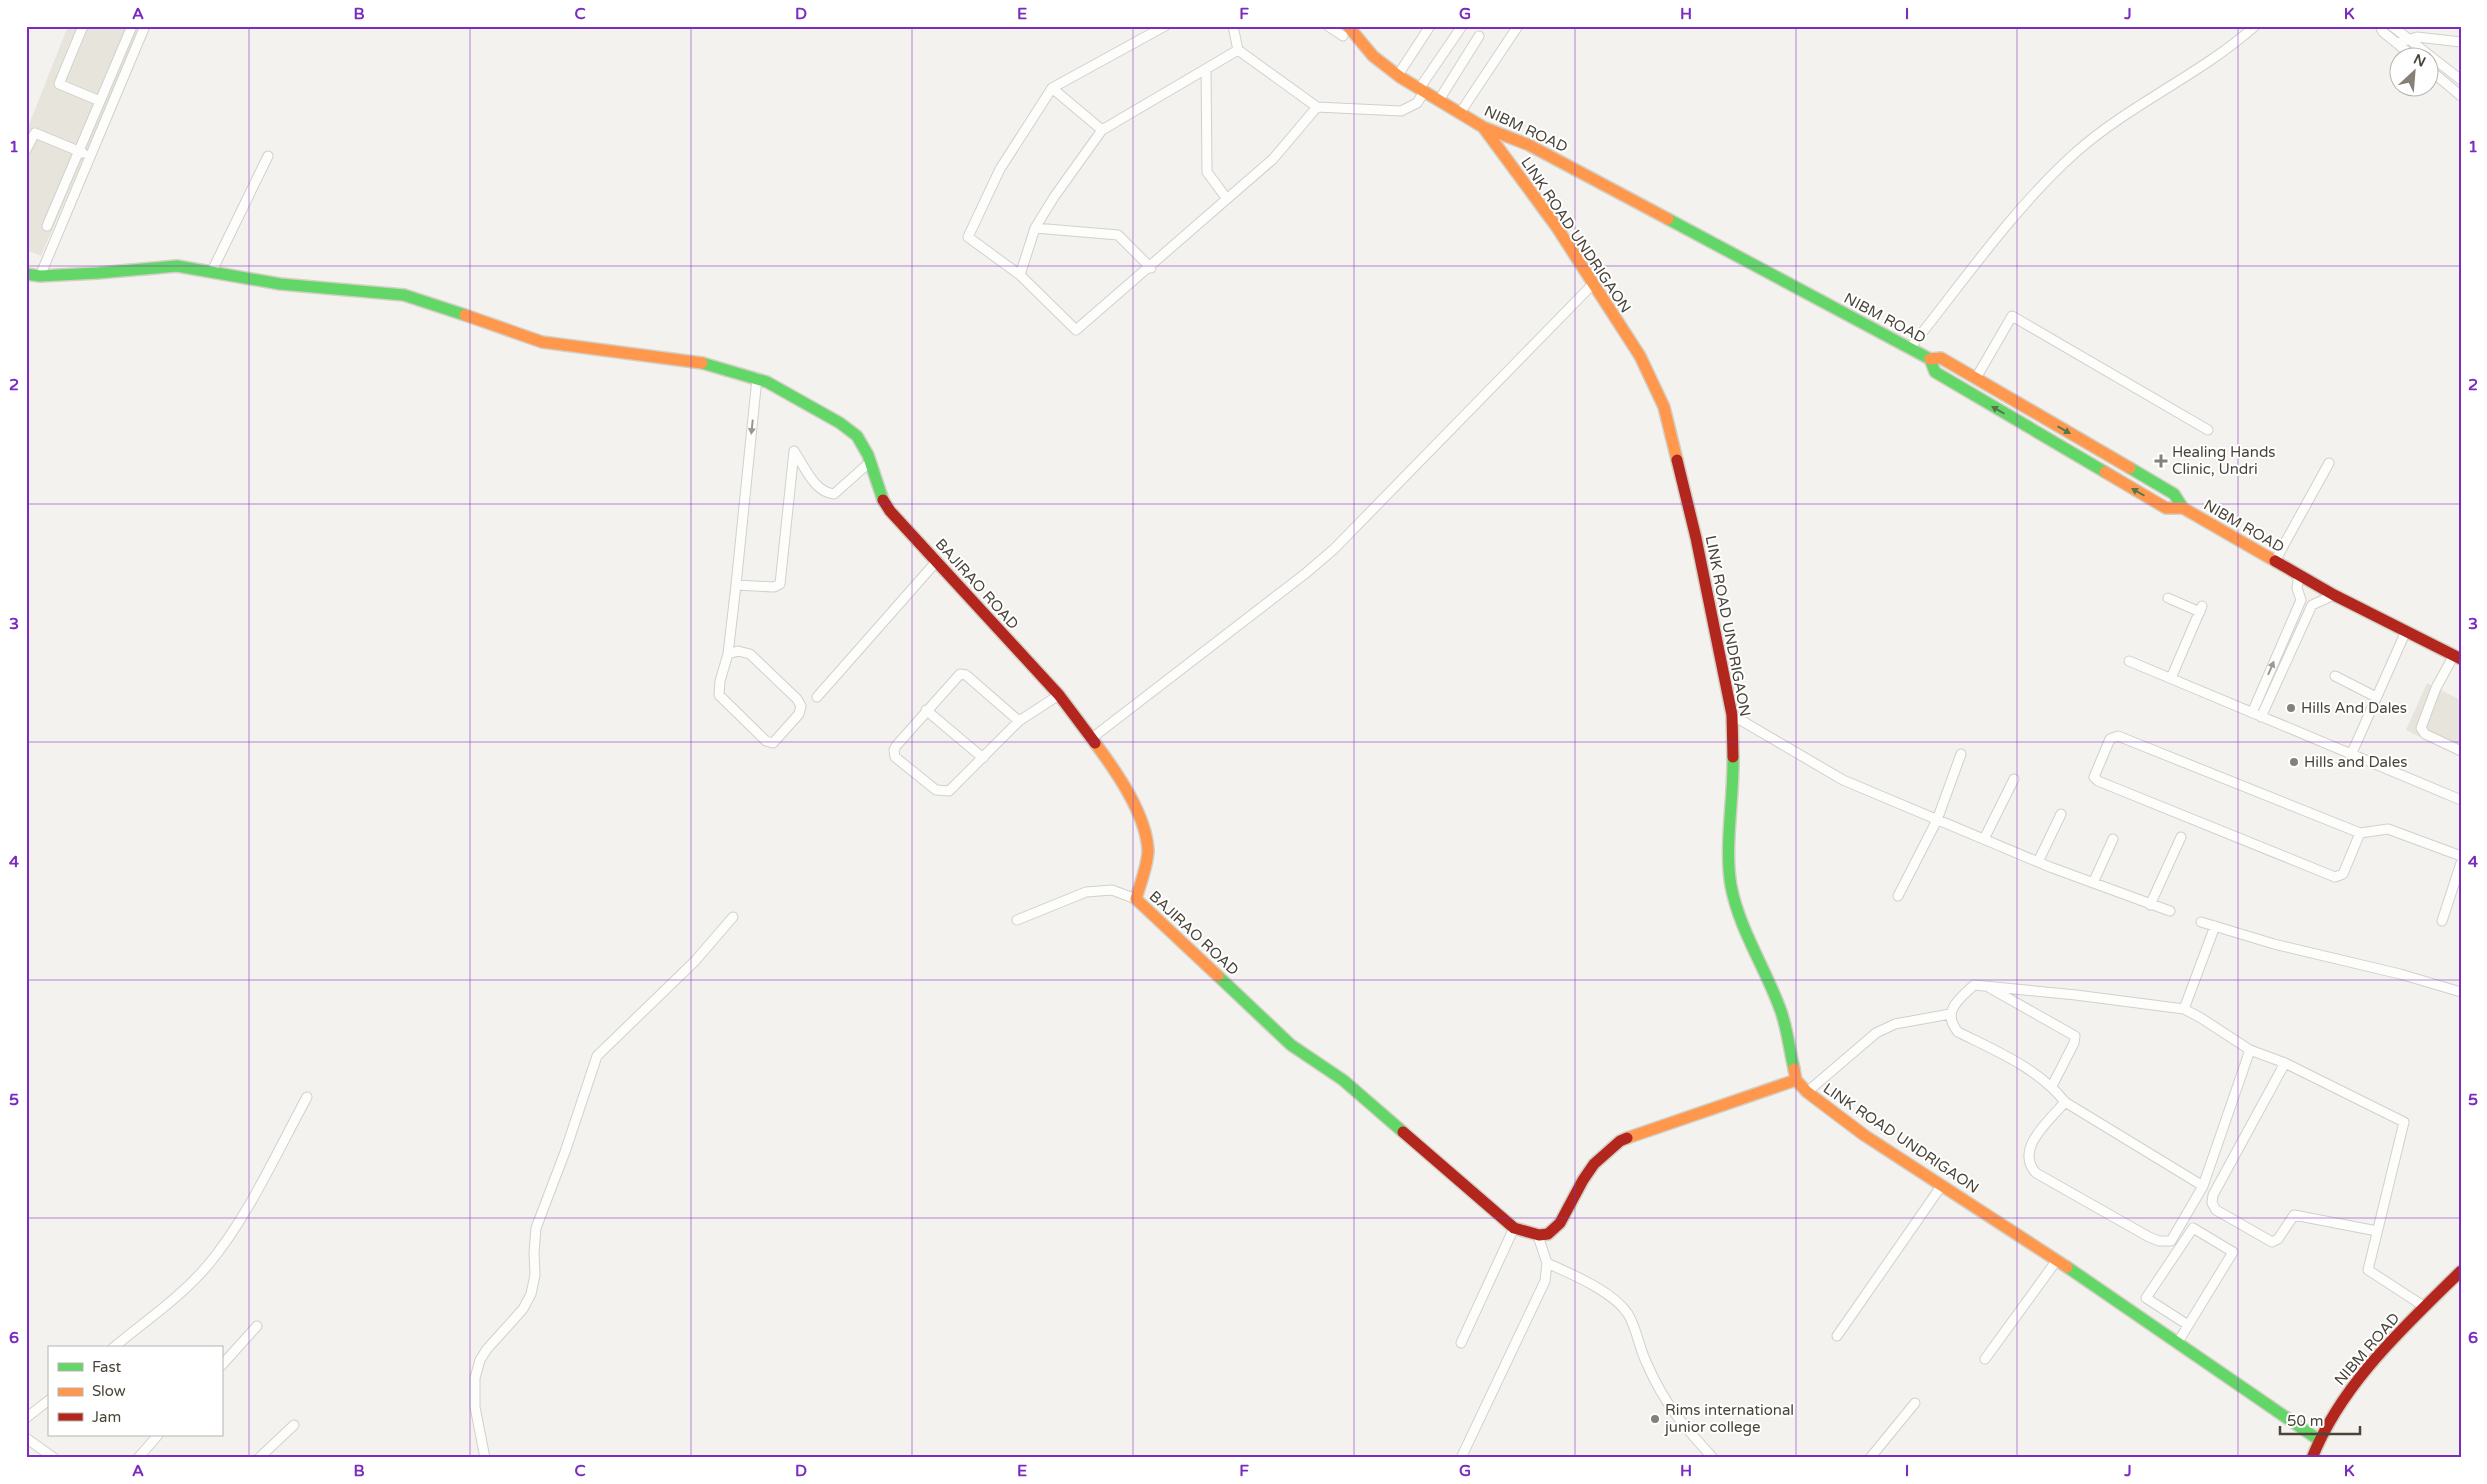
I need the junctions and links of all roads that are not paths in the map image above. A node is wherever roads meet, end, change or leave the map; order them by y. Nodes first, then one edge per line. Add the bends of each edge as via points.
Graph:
1 (83, 26) edge
2 (132, 26) edge
3 (145, 26) edge
4 (1165, 26) edge
5 (1233, 26) edge
6 (1328, 26) edge
7 (1430, 26) edge
8 (1462, 26) edge
9 (1518, 26) edge
10 (2255, 26) edge
11 (2380, 26) edge
12 (2392, 26) edge
13 (1346, 31) edge
14 (1479, 36) dead end
15 (2410, 39) junction
16 (2461, 42) edge
17 (2398, 43) junction
18 (2404, 48) edge
19 (1238, 50) junction
20 (1206, 68) junction
21 (1398, 75) junction
22 (2440, 78) edge
23 (2461, 80) edge
24 (1052, 88) junction
25 (1422, 90) junction
26 (2461, 96) edge
27 (1439, 100) junction
28 (100, 101) junction
29 (1317, 106) junction
30 (1460, 113) junction
31 (1483, 127) junction
32 (1102, 130) junction
33 (26, 150) edge
34 (79, 151) junction
35 (90, 156) junction
36 (268, 156) dead end
37 (1227, 200) junction
38 (47, 226) dead end
39 (1035, 228) junction
40 (1151, 268) junction
41 (212, 271) junction
42 (26, 274) edge
43 (1020, 275) junction
44 (40, 276) junction
45 (1592, 285) junction
46 (1910, 348) junction
47 (1930, 359) junction
48 (757, 378) junction
49 (1976, 378) junction
50 (2208, 430) dead end
51 (870, 462) junction
52 (2329, 463) dead end
53 (2182, 508) junction
54 (936, 562) junction
55 (2275, 562) junction
56 (2299, 575) junction
57 (736, 585) junction
58 (2334, 595) junction
59 (2168, 598) dead end
60 (2406, 631) junction
61 (2278, 652) junction
62 (728, 654) junction
63 (2288, 656) junction
64 (2457, 657) edge
65 (2129, 661) dead end
66 (2335, 676) dead end
67 (2171, 678) junction
68 (1060, 695) junction
69 (817, 696) dead end
70 (2376, 697) junction
71 (926, 710) junction
72 (2252, 713) junction
73 (1732, 715) junction
74 (2261, 717) junction
75 (1019, 721) junction
76 (1092, 738) junction
77 (2461, 752) edge
78 (1961, 754) dead end
79 (2351, 755) junction
80 (983, 758) junction
81 (2014, 779) dead end
82 (2461, 800) edge
83 (2061, 814) dead end
84 (1938, 820) junction
85 (2360, 832) junction
86 (2181, 837) dead end
87 (1984, 839) junction
88 (2113, 839) dead end
89 (2461, 856) edge
90 (2038, 862) junction
91 (2461, 863) edge
92 (2093, 883) junction
93 (1898, 896) dead end
94 (1136, 899) junction
95 (2150, 905) junction
96 (2170, 911) dead end
97 (733, 917) dead end
98 (1017, 920) dead end
99 (2442, 921) dead end
100 (2201, 922) dead end
101 (2215, 926) junction
102 (1986, 985) junction
103 (2461, 992) edge
104 (2184, 1009) junction
105 (1950, 1014) junction
106 (2250, 1050) junction
107 (2285, 1063) junction
108 (1796, 1080) junction
109 (2052, 1086) junction
110 (1807, 1092) junction
111 (308, 1097) dead end
112 (2065, 1102) junction
113 (1942, 1185) junction
114 (2203, 1186) junction
115 (1514, 1228) junction
116 (2377, 1231) junction
117 (1538, 1236) junction
118 (2057, 1260) junction
119 (1547, 1263) junction
120 (2461, 1271) edge
121 (2425, 1307) junction
122 (2188, 1325) junction
123 (258, 1326) dead end
124 (1837, 1336) dead end
125 (2178, 1342) junction
126 (1461, 1344) dead end
127 (115, 1346) edge
128 (1985, 1359) dead end
129 (222, 1365) edge
130 (48, 1401) edge
131 (1915, 1403) dead end
132 (26, 1418) edge
133 (294, 1425) dead end
134 (157, 1436) edge
135 (26, 1438) edge
136 (2320, 1440) junction
137 (2311, 1457) edge
138 (54, 1458) edge
139 (138, 1458) edge
140 (260, 1458) edge
141 (485, 1458) edge
142 (1461, 1458) edge
143 (1712, 1458) edge
144 (1870, 1458) edge

1 - 28 street via 59,84
2 - 28 street
3 - 35 street
4 - 24 street
5 - 19 street
6 - 13 street
7 - 21 street
8 - 25 street
9 - 30 street
10 - 46 street via 2236,43 2143,103 2076,153 2024,204
11 - 17 street
12 - 15 street
13 - 21 street, NIBM ROAD
14 - 27 street
15 - 16 street via 2417,36
15 - 17 street
15 - 23 street
17 - 18 street
19 - 20 street
19 - 29 street
20 - 32 street
20 - 37 street via 1207,172
21 - 25 street, NIBM ROAD
22 - 26 street
24 - 32 street
24 - 43 street via 1000,169 968,238
25 - 27 street, NIBM ROAD
25 - 29 street via 1418,103 1401,110
27 - 30 street, NIBM ROAD
28 - 34 street
29 - 37 street via 1273,159
30 - 31 street, NIBM ROAD
31 - 45 street, LINK ROAD UNDRIGAON via 1556,226
31 - 46 street, NIBM ROAD via 1529,145
32 - 39 street
33 - 34 street via 35,133
34 - 35 street
34 - 38 street
35 - 44 street
36 - 41 street
37 - 40 street
39 - 40 street via 1118,235
39 - 43 street
40 - 43 street via 1076,330
41 - 44 street, BAJIRAO ROAD via 177,266
41 - 48 street, BAJIRAO ROAD via 280,284 404,295 542,342 710,364
42 - 44 street, BAJIRAO ROAD
45 - 73 street, LINK ROAD UNDRIGAON via 1640,356 1664,407 1696,538
45 - 76 street via 1334,549
46 - 47 street, NIBM ROAD
47 - 49 street via 1941,358
53 -> 47 street, NIBM ROAD via 2166,508 1934,372
48 - 51 street, BAJIRAO ROAD via 840,422 857,436
48 -> 57 street
49 - 50 street via 2012,316
49 -> 53 street via 2174,494
51 - 54 street, BAJIRAO ROAD via 880,496
51 - 57 street via 834,494 826,493 820,490 794,451 780,584 774,587
52 - 55 street
53 - 55 street, NIBM ROAD
54 - 68 street, BAJIRAO ROAD
54 - 69 street
55 - 56 street, NIBM ROAD
56 - 58 street, NIBM ROAD
56 - 61 street via 2297,588 2301,600
57 - 62 street
58 - 60 street, NIBM ROAD
58 - 63 street via 2312,605
59 - 67 street via 2201,609
60 - 64 street, NIBM ROAD
60 - 70 street
61 - 63 street
72 -> 61 street
62 - 62 street via 738,651 750,654 801,706 799,714 772,743 719,696
63 - 74 street
64 - 77 street via 2436,688 2421,728 2425,734
65 - 67 street
66 - 70 street
67 - 72 street
68 - 75 street
68 - 76 street, BAJIRAO ROAD
70 - 79 street
71 - 75 street via 957,676 963,674
71 - 80 street
71 - 80 street via 896,746 895,757 940,792 949,791
72 - 74 street
73 - 84 street via 1843,780
73 - 108 street, LINK ROAD UNDRIGAON via 1731,885 1740,918 1780,1008
74 - 79 street
75 - 80 street
76 - 94 street, BAJIRAO ROAD via 1116,771 1145,829 1148,852
78 - 84 street
79 - 82 street
81 - 87 street
83 - 90 street
84 - 87 street
84 - 93 street
85 - 85 street via 2343,874 2335,877 2098,781 2094,777 2095,771 2110,739 2118,736
85 - 89 street via 2388,830
86 - 95 street
87 - 90 street
88 - 92 street
90 - 92 street
91 - 99 street
92 - 95 street
94 - 98 street via 1112,890 1086,892
94 - 115 street, BAJIRAO ROAD via 1291,1045 1343,1080
95 - 96 street
97 - 141 street via 695,961 597,1056 536,1228 535,1275 531,1294 480,1360 475,1378 475,1407
100 - 101 street
101 - 103 street
101 - 104 street
102 - 104 street
102 - 105 street via 1974,985 1956,1002
102 - 109 street via 2074,1036 2074,1043
104 - 106 street
105 - 109 street via 1951,1024 1958,1032 2017,1062
105 - 110 street via 1895,1024 1876,1033
106 - 107 street
106 - 114 street
107 - 116 street via 2404,1122
107 - 116 street via 2213,1195 2212,1203 2216,1210 2272,1242 2278,1239 2294,1215
108 - 110 street, LINK ROAD UNDRIGAON
108 - 117 street via 1620,1141 1601,1155 1586,1174 1557,1227
109 - 112 street
110 - 113 street, LINK ROAD UNDRIGAON via 1864,1135
111 - 127 street via 246,1208 208,1264 185,1289
112 - 114 street
112 - 114 street via 2033,1139 2027,1155 2029,1165 2036,1173 2159,1241 2172,1241
113 - 118 street, LINK ROAD UNDRIGAON
113 - 124 street
115 - 117 street, BAJIRAO ROAD
115 - 126 street
116 - 121 street via 2368,1270
117 - 119 street
118 - 125 street, LINK ROAD UNDRIGAON
118 - 128 street
119 - 142 street via 1545,1281
119 - 143 street via 1583,1280 1627,1313 1664,1399
120 - 121 street, NIBM ROAD
121 - 136 street, NIBM ROAD via 2346,1395
122 - 122 street via 2233,1252 2193,1228 2146,1298
122 - 125 street
123 - 129 street
125 - 136 street, LINK ROAD UNDRIGAON
130 - 132 street
131 - 144 street
133 - 140 street
134 - 139 street
135 - 138 street
136 - 137 street, NIBM ROAD

